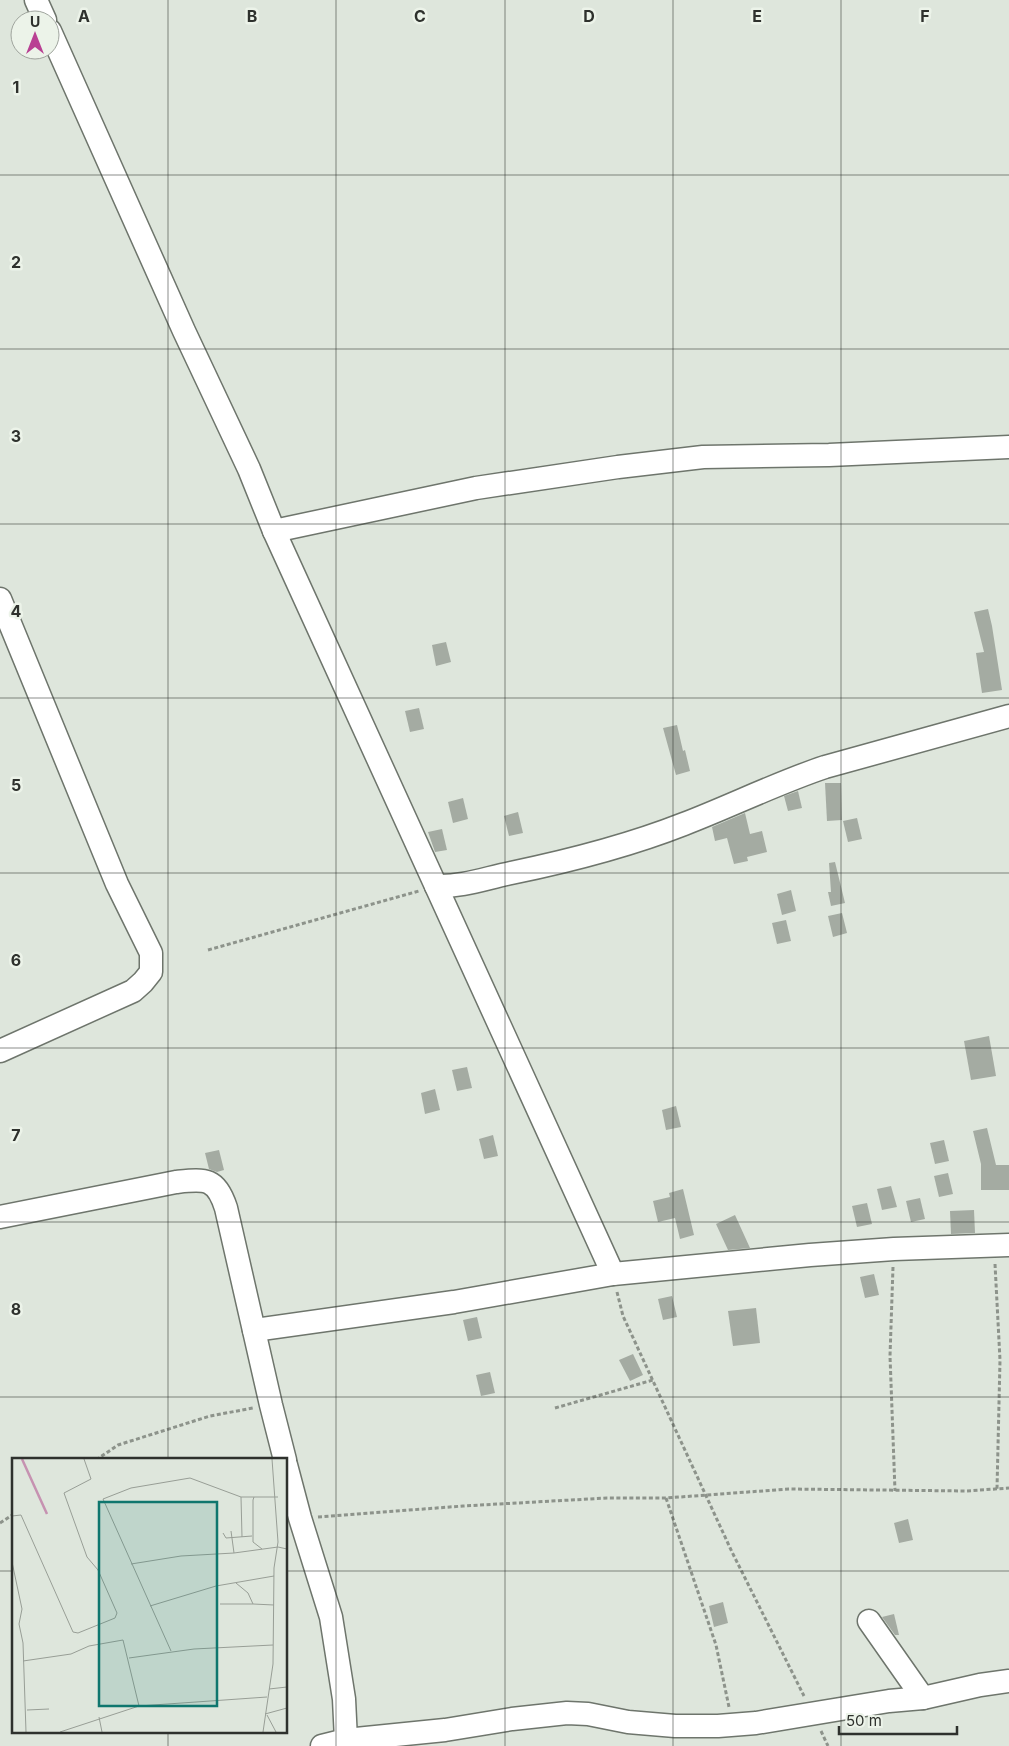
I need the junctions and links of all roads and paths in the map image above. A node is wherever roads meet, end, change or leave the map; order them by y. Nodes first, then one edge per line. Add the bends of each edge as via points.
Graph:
1 (60, 53) edge
2 (1009, 447) edge
3 (274, 531) junction
4 (0, 599) edge
5 (1009, 716) edge
6 (436, 886) junction
7 (208, 950) dead end
8 (0, 1050) edge
9 (0, 1216) edge
10 (1002, 1245) edge
11 (894, 1249) junction
12 (613, 1274) junction
13 (254, 1330) junction
14 (653, 1380) junction
15 (271, 1405) junction
16 (555, 1408) dead end
17 (99, 1458) edge
18 (284, 1458) edge
19 (288, 1473) edge
20 (1009, 1488) edge
21 (997, 1489) junction
22 (895, 1491) junction
23 (706, 1495) junction
24 (666, 1498) junction
25 (12, 1515) edge
26 (300, 1518) junction
27 (0, 1523) edge
28 (869, 1621) dead end
29 (1009, 1681) edge
30 (923, 1698) junction
31 (812, 1714) junction
32 (733, 1725) junction
33 (346, 1740) junction
34 (322, 1746) edge

1 - 3 street via 249,469
2 - 3 street via 703,457 476,488
3 - 6 street
4 - 8 street via 117,884 151,952 150,972 133,991
5 - 6 street via 804,774 684,825 631,842 546,866 465,884
6 - 7 path
6 - 12 street
9 - 13 street via 176,1182 200,1180 214,1185 222,1194 226,1208
10 - 11 street
10 - 21 path
11 - 12 street
11 - 22 path via 890,1356
12 - 13 street via 454,1302
12 - 14 path via 623,1316
13 - 15 street
14 - 16 path
14 - 23 path
15 - 17 path via 210,1416 118,1445
15 - 18 street
19 - 26 street
20 - 21 path
21 - 22 path
22 - 23 path via 789,1489
23 - 24 path
23 - 31 path
24 - 26 path via 607,1498
24 - 32 path via 716,1645
25 - 27 path
26 - 33 street via 330,1617 344,1699
28 - 30 street
29 - 30 street
30 - 31 street
31 - 32 street
32 - 33 street via 649,1725 567,1713
33 - 34 street

